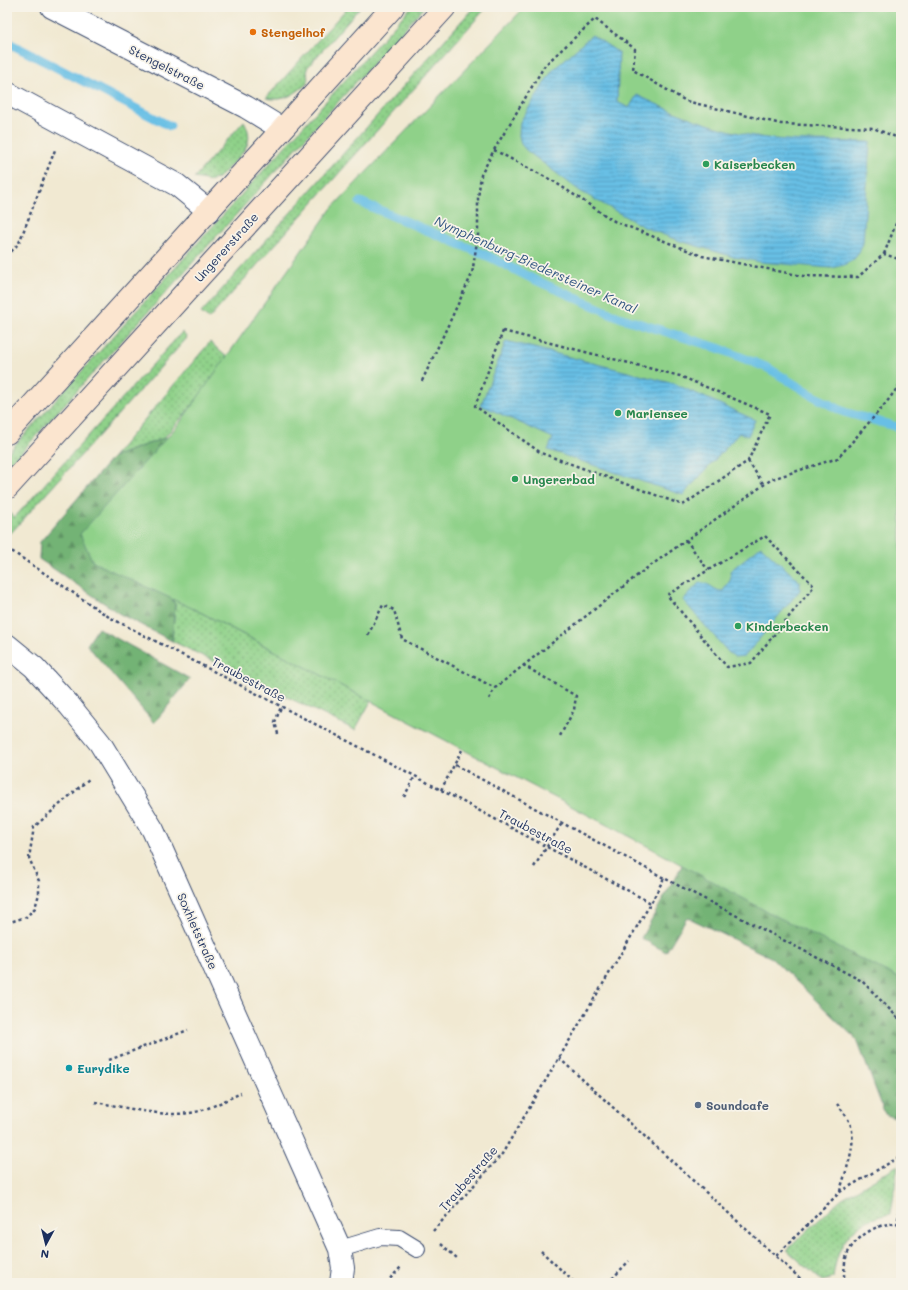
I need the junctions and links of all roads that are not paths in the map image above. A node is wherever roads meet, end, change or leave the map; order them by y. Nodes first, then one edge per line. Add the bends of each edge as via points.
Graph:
1 (52, 7) edge
2 (393, 7) edge
3 (445, 7) edge
4 (7, 93) edge
5 (282, 129) junction
6 (209, 211) junction
7 (7, 433) edge
8 (7, 488) edge
9 (7, 645) edge
10 (340, 1249) junction
11 (417, 1249) road end
12 (341, 1283) edge

1 - 5 street, Stengelstraße via 246,107
2 - 5 main road
3 - 8 main road, Ungererstraße
4 - 6 street via 177,185
5 - 6 main road
6 - 7 main road
9 - 10 street, Soxhletstraße via 34,667 100,743 153,830
10 - 11 lane via 380,1237 399,1238
10 - 12 street, Soxhletstraße via 343,1268

